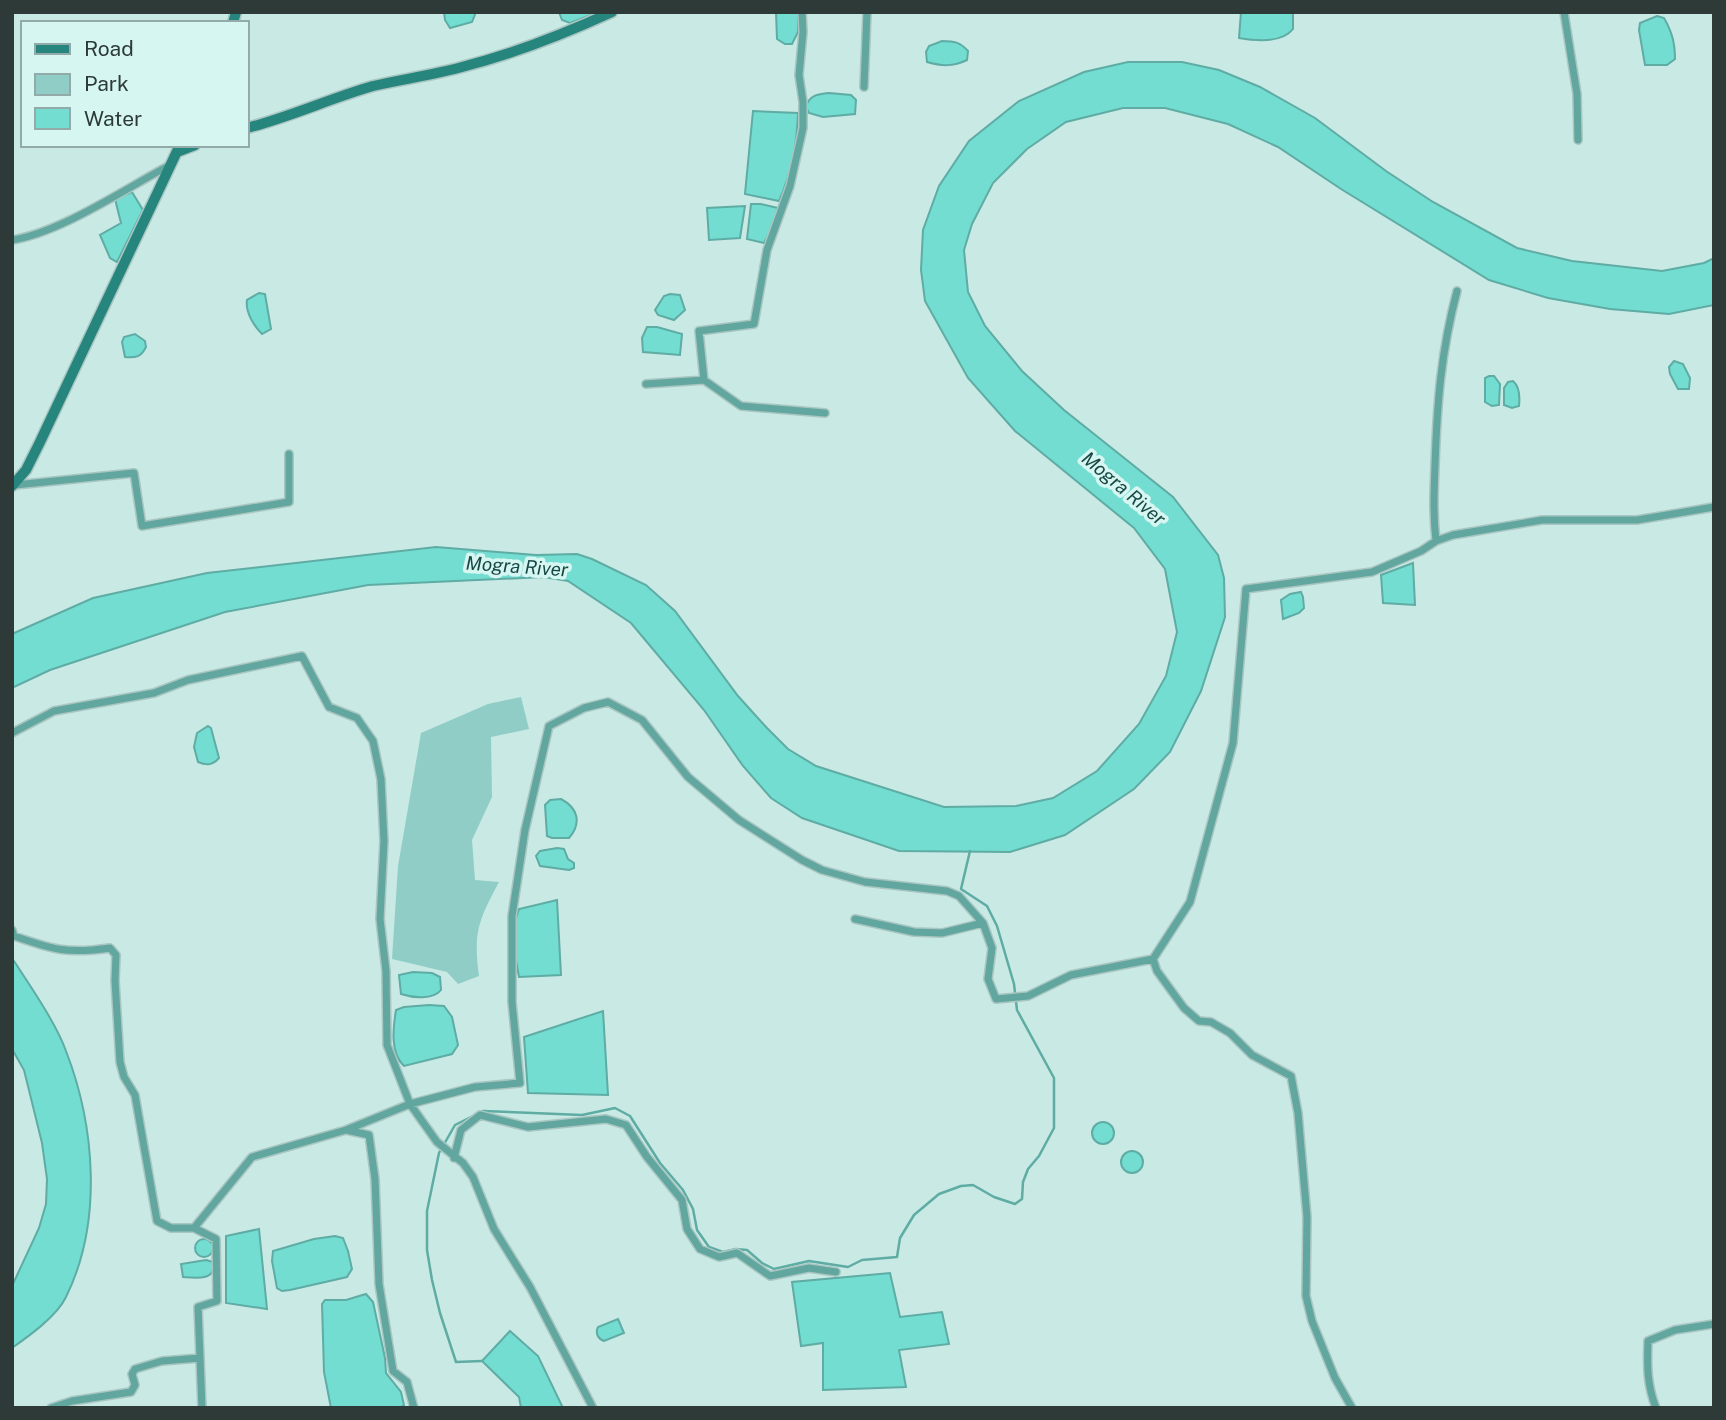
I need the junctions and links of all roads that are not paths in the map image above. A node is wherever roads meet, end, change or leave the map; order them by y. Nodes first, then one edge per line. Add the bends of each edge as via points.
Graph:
1 (612, 12) edge
2 (802, 12) edge
3 (867, 12) edge
4 (1564, 12) edge
5 (864, 87) dead end
6 (248, 128) edge
7 (1578, 140) dead end
8 (179, 148) edge
9 (172, 163) junction
10 (12, 240) edge
11 (1457, 291) dead end
12 (704, 380) junction
13 (646, 384) dead end
14 (825, 413) dead end
15 (289, 454) dead end
16 (14, 485) edge
17 (1714, 507) edge
18 (1436, 541) junction
19 (12, 733) edge
20 (855, 919) dead end
21 (983, 923) junction
22 (12, 930) edge
23 (1153, 959) junction
24 (410, 1104) junction
25 (346, 1130) junction
26 (454, 1158) junction
27 (194, 1228) junction
28 (836, 1272) dead end
29 (1714, 1324) edge
30 (200, 1358) junction
31 (51, 1408) edge
32 (202, 1408) edge
33 (414, 1408) edge
34 (593, 1408) edge
35 (1352, 1408) edge
36 (1656, 1408) edge

1 - 6 street via 507,53 372,87
2 - 12 street via 799,75 803,128 790,186 767,250 754,324 699,331
3 - 5 street
4 - 7 street via 1577,94
8 - 9 street
9 - 10 street via 59,225
9 - 16 street via 96,328 26,470
11 - 18 street via 1439,379 1432,512
12 - 13 street
12 - 14 street via 741,406
15 - 16 street via 289,502 142,526 134,473
17 - 18 street via 1637,520 1542,520
18 - 23 street via 1372,572 1246,589 1233,743 1190,902
19 - 24 street via 54,711 154,693 188,680 302,656 329,707 357,718 373,741 381,779 384,841 380,919 387,1045
20 - 21 street via 942,933
21 - 23 street via 992,948 988,979 996,999 1028,996 1071,975
21 - 24 street via 947,891 865,882 802,860 739,820 688,777 642,720 608,702 584,708 549,726 524,830 510,952 520,1083 475,1087
22 - 27 street via 14,936 52,949 82,952 110,948 116,955 120,1062 135,1095 157,1221 171,1228
23 - 35 street via 1184,1008 1199,1021 1230,1033 1252,1055 1291,1076 1307,1217 1306,1296 1335,1378
24 - 25 street
24 - 26 street
25 - 27 street via 252,1157
25 - 33 street via 369,1135 379,1284 393,1371 407,1382
26 - 28 street via 461,1130 480,1115 528,1127 606,1119 626,1125 682,1200 687,1229 700,1249 719,1257 737,1253 770,1276 809,1268
26 - 34 street via 464,1163 473,1177 494,1229
27 - 30 street via 216,1240 218,1273 217,1301 198,1307
29 - 36 street via 1675,1330 1648,1341 1647,1376
30 - 31 street via 135,1369 131,1392
30 - 32 street

